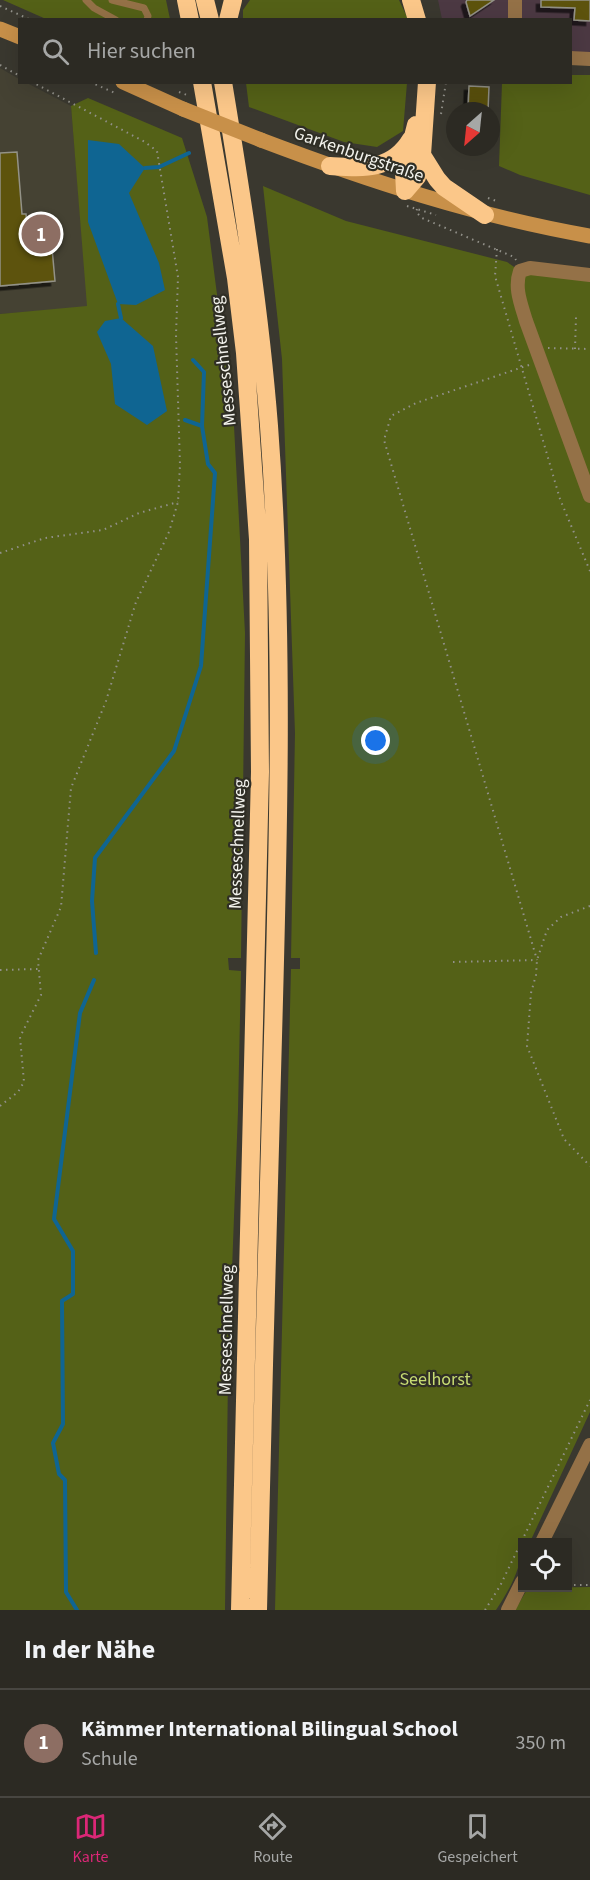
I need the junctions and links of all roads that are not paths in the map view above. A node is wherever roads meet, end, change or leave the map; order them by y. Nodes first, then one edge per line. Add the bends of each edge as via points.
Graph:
1 (86, 0) edge
2 (112, 0) edge
3 (186, 0) edge
4 (205, 0) edge
5 (233, 0) edge
6 (411, 0) edge
7 (418, 0) edge
8 (515, 0) edge
9 (112, 18) edge
10 (148, 18) edge
11 (190, 18) edge
12 (210, 18) edge
13 (228, 18) edge
14 (416, 18) edge
15 (423, 18) edge
16 (515, 18) edge
17 (0, 29) edge
18 (18, 36) edge
19 (572, 58) edge
20 (590, 59) edge
21 (127, 84) edge
22 (202, 84) edge
23 (223, 84) edge
24 (421, 84) edge
25 (427, 84) edge
26 (414, 133) junction
27 (423, 155) junction
28 (333, 159) junction
29 (405, 191) junction
30 (485, 215) junction
31 (590, 236) edge
32 (590, 275) edge
33 (590, 496) edge
34 (590, 1445) edge
35 (544, 1538) edge
36 (518, 1590) edge
37 (240, 1610) edge
38 (258, 1610) edge
39 (508, 1610) edge

1 - 9 lane
2 - 10 lane via 144,8
3 - 11 highway
4 - 12 highway
5 - 13 highway
6 - 14 highway
7 - 15 highway
8 - 16 street
17 - 18 main road
19 - 20 street
21 - 28 main road, Garkenburgstraße, bridge via 261,140
22 - 37 highway, Messeschnellweg via 239,299 258,539 260,772
23 - 38 highway via 255,284 276,540 276,943
24 - 26 highway
25 - 27 highway
26 - 28 highway via 403,151 379,165 356,168
26 - 29 highway via 404,172
27 - 29 highway via 417,177
27 - 30 highway via 444,187
28 - 29 main road, Garkenburgstraße
29 - 30 main road, Garkenburgstraße
30 - 31 main road, Garkenburgstraße
32 - 33 street via 530,268 520,271 517,280 519,297
34 - 35 street
36 - 39 street

